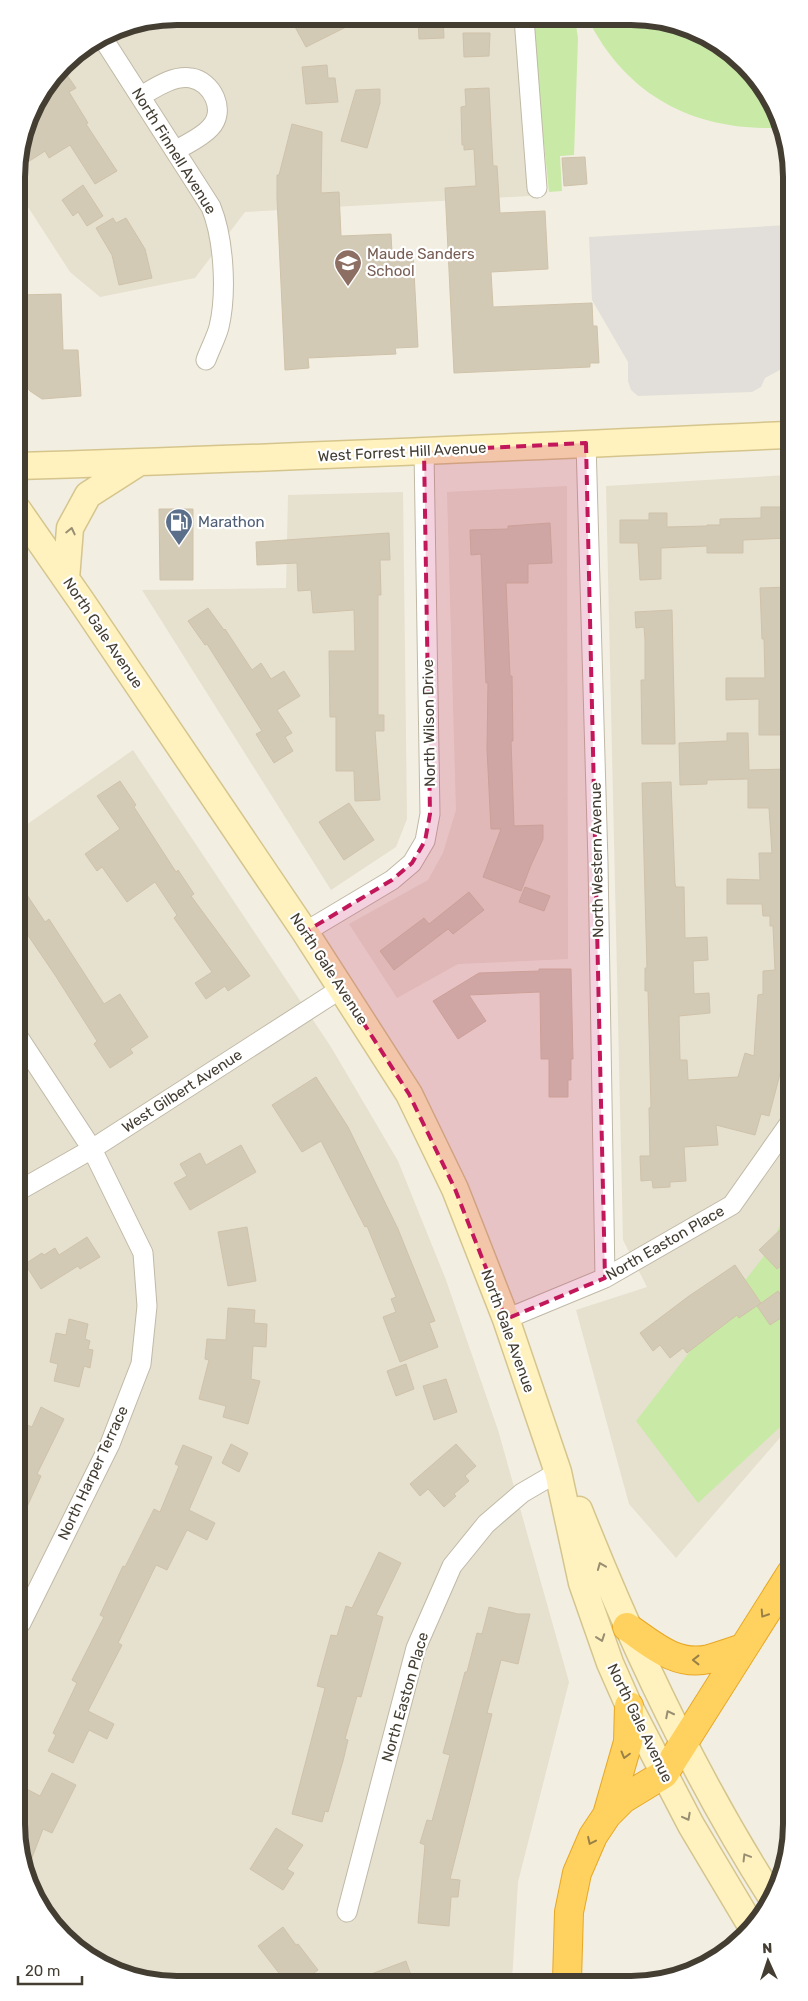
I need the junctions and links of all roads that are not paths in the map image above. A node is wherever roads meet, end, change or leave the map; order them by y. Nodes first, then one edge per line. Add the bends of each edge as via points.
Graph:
1 (525, 25) edge
2 (106, 43) edge
3 (141, 96) junction
4 (175, 151) junction
5 (537, 188) dead end
6 (206, 360) dead end
7 (783, 435) edge
8 (586, 443) junction
9 (424, 451) junction
10 (138, 463) junction
11 (25, 466) edge
12 (25, 520) edge
13 (66, 579) junction
14 (305, 932) junction
15 (342, 988) junction
16 (25, 1047) edge
17 (783, 1133) edge
18 (92, 1149) junction
19 (25, 1187) edge
20 (605, 1278) junction
21 (506, 1319) junction
22 (558, 1472) junction
23 (783, 1586) edge
24 (25, 1615) edge
25 (627, 1626) junction
26 (743, 1648) junction
27 (629, 1706) junction
28 (683, 1742) junction
29 (664, 1774) junction
30 (607, 1815) junction
31 (767, 1890) edge
32 (347, 1912) dead end
33 (748, 1921) edge
34 (567, 1976) edge

1 - 5 street
2 - 3 street, North Finnell Avenue
3 - 4 street, North Finnell Avenue
3 - 4 street via 163,83 191,78 205,84 214,95 218,113 212,127
4 - 6 street, North Finnell Avenue via 211,207 221,240 221,313
7 - 8 main road, West Forrest Hill Avenue
8 - 9 main road, West Forrest Hill Avenue
8 - 20 street, North Western Avenue
9 - 10 main road, West Forrest Hill Avenue
9 - 14 street, North Wilson Drive via 430,806 425,841 412,863 392,880
10 - 11 main road, West Forrest Hill Avenue
13 -> 10 main road via 70,528 88,495
12 - 13 main road, North Gale Avenue
13 - 14 main road, North Gale Avenue
14 - 15 main road, North Gale Avenue
15 - 18 street, West Gilbert Avenue
15 - 21 main road, North Gale Avenue via 409,1094 454,1189
16 - 18 street, North Harper Terrace
17 - 20 street, North Easton Place via 732,1205
18 - 19 street, West Gilbert Avenue
18 - 24 street, North Harper Terrace via 143,1253 147,1306 140,1364 110,1444
20 - 21 street, North Easton Place
21 - 22 main road, North Gale Avenue
25 -> 22 main road, North Gale Avenue via 578,1508
22 -> 27 main road, North Gale Avenue via 582,1584
22 - 32 street, North Easton Place via 522,1493 486,1524 452,1566 416,1648
23 -> 26 highway
26 -> 25 highway via 707,1660 680,1660
28 -> 25 main road, North Gale Avenue
26 - 28 highway
27 - 29 main road, North Gale Avenue
27 -> 30 highway via 628,1742
28 - 29 highway
31 -> 28 main road, North Gale Avenue
29 - 30 highway via 624,1799
29 -> 33 main road, North Gale Avenue via 712,1863
30 -> 34 highway via 593,1836 577,1873 569,1912

